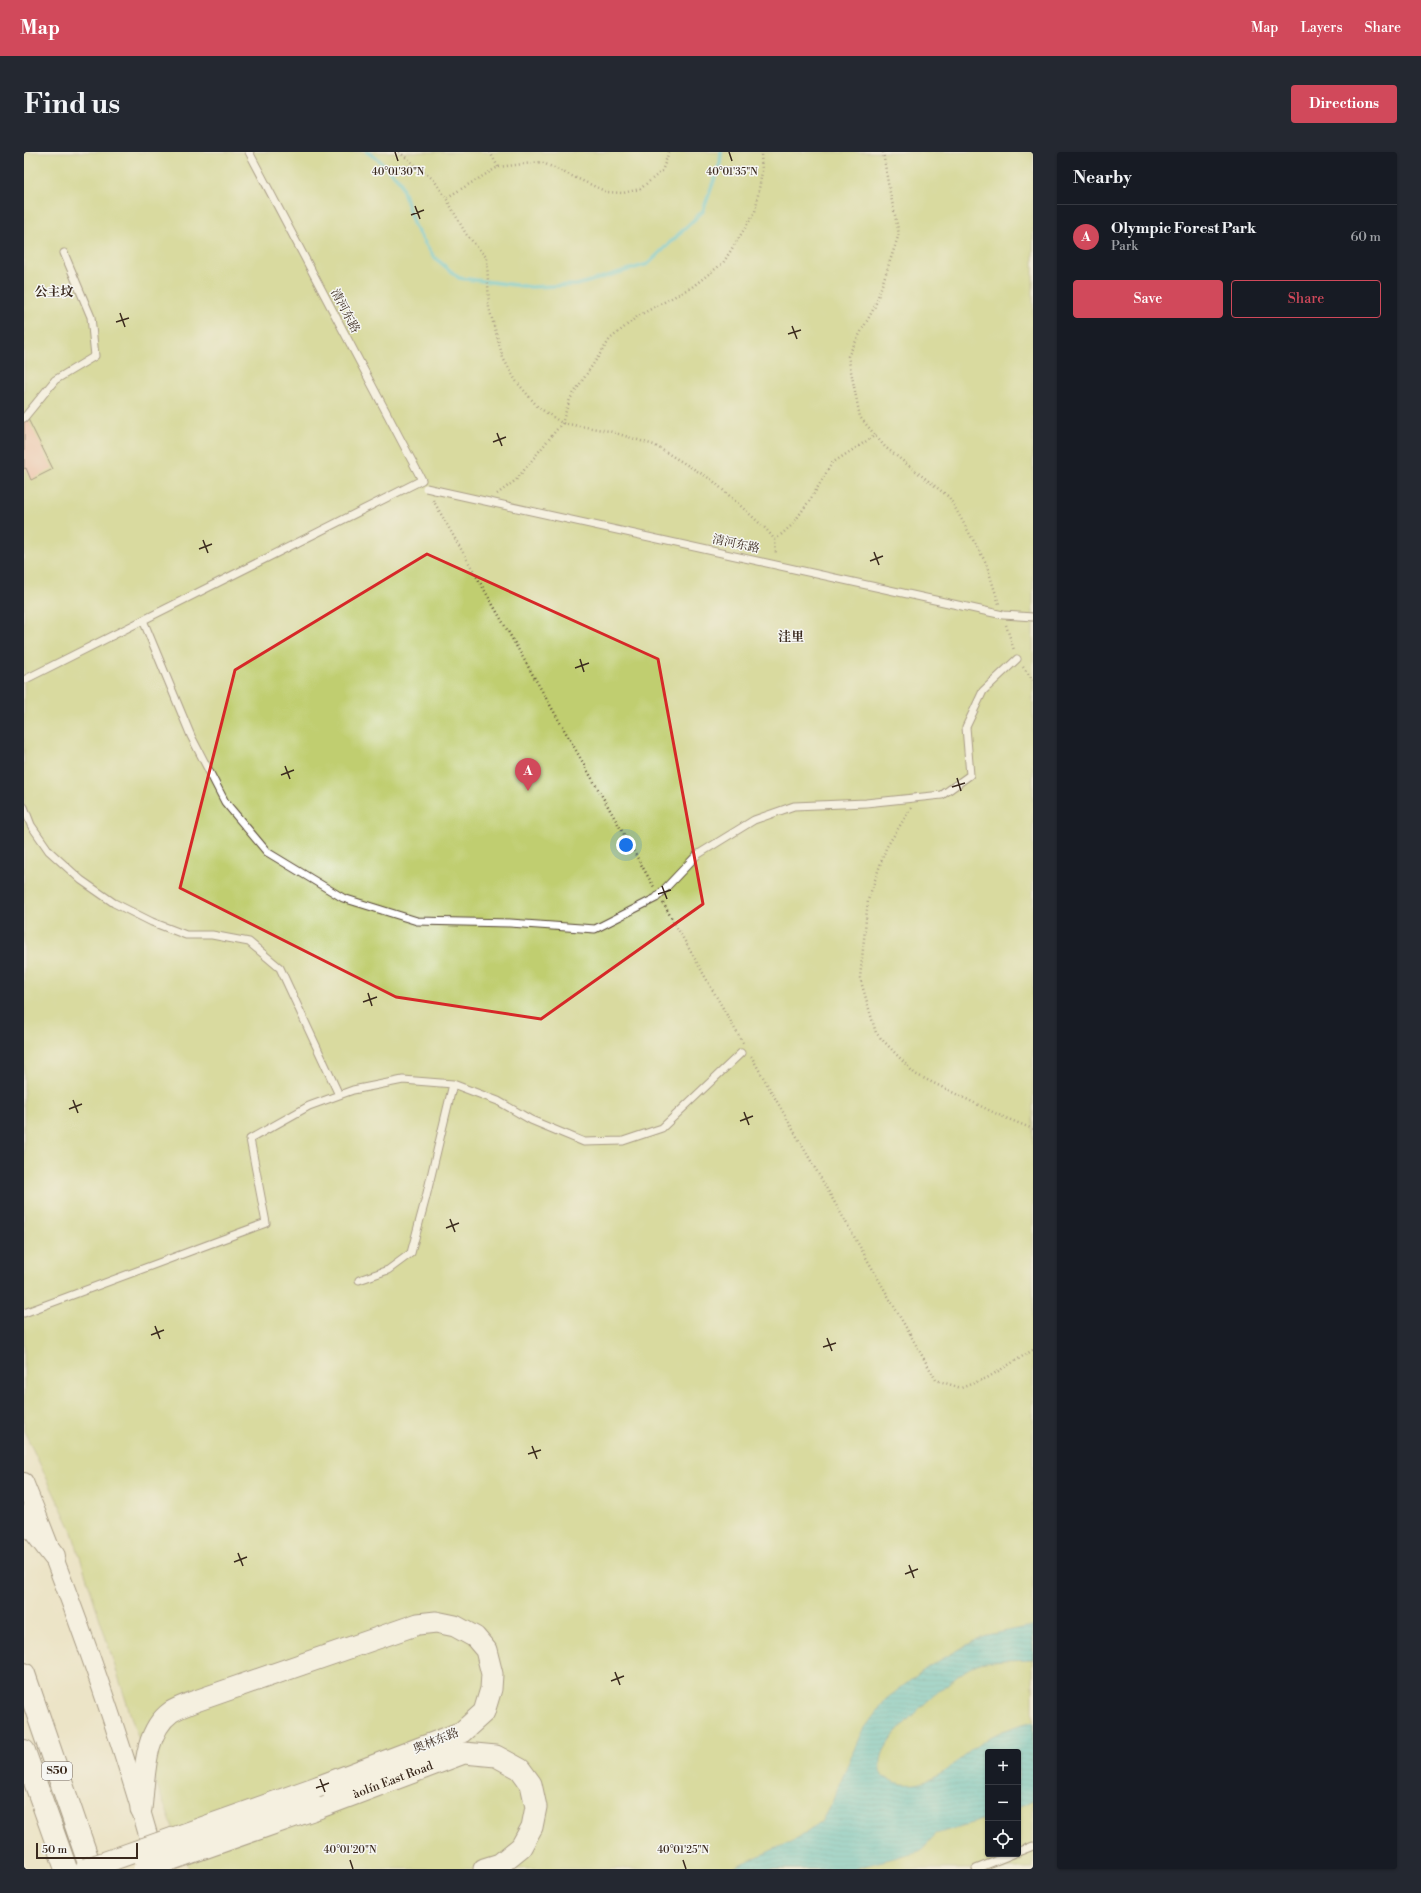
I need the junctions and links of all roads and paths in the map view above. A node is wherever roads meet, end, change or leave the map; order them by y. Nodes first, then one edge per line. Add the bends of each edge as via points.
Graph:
1 (249, 152) edge
2 (399, 152) edge
3 (490, 152) edge
4 (669, 152) edge
5 (761, 152) edge
6 (884, 152) edge
7 (498, 167) junction
8 (446, 198) junction
9 (64, 253) dead end
10 (24, 418) edge
11 (562, 423) junction
12 (876, 435) junction
13 (422, 480) junction
14 (426, 488) dead end
15 (487, 502) junction
16 (775, 540) junction
17 (777, 565) junction
18 (1003, 615) junction
19 (1033, 617) edge
20 (143, 620) junction
21 (1017, 659) junction
22 (24, 680) edge
23 (1033, 680) edge
24 (917, 798) junction
25 (24, 807) edge
26 (659, 895) junction
27 (746, 1047) dead end
28 (741, 1053) dead end
29 (750, 1054) dead end
30 (454, 1084) junction
31 (339, 1095) junction
32 (1033, 1129) edge
33 (359, 1280) dead end
34 (24, 1313) edge
35 (1033, 1350) edge
36 (24, 1482) edge
37 (24, 1517) edge
38 (54, 1556) junction
39 (24, 1674) edge
40 (24, 1751) edge
41 (141, 1809) junction
42 (1033, 1846) edge
43 (1021, 1851) edge
44 (1006, 1857) edge
45 (66, 1869) edge
46 (86, 1869) edge
47 (91, 1869) edge
48 (144, 1869) edge
49 (158, 1869) edge
50 (484, 1869) edge
51 (976, 1869) edge

1 - 13 lane, 清河东路
2 - 8 path via 434,180
3 - 7 path
4 - 7 path via 662,171 640,189 623,194 607,192 541,162
5 - 11 path via 762,172 755,212 723,263 692,287 638,316 610,339 570,399
6 - 12 path via 899,234 875,306 848,356 860,417
7 - 8 path
8 - 11 path via 466,234 487,258 489,308 502,358 516,381 538,406
9 - 10 lane via 91,317 95,356 54,380
11 - 15 path via 516,480
11 - 16 path via 609,431 654,445 712,480
12 - 16 path via 832,463 792,525
12 - 18 path via 885,447 949,498 986,563
13 - 20 lane
13 - 26 path
14 - 15 lane, 清河东路, bridge
15 - 17 lane, 清河东路
16 - 17 path
17 - 18 lane, 清河东路
18 - 19 lane, 清河东路
18 - 21 path
20 - 22 lane
20 - 26 lane via 191,736 226,802 267,852 343,898 416,921 510,923 595,929
21 - 23 path
21 - 24 lane via 983,691 966,727 970,775 942,795
24 - 26 lane via 794,806 754,820 697,855
24 - 32 path via 886,848 868,900 860,978 876,1033 915,1074
25 - 31 lane via 31,825 49,851 81,880 114,903 186,935 212,935 249,942 280,968
26 - 27 path
28 - 30 lane via 662,1128 623,1141 584,1142 531,1120 498,1101
29 - 35 path via 936,1380 961,1388 987,1378
30 - 31 lane via 403,1080
30 - 33 lane via 410,1253 388,1270
31 - 34 lane via 309,1106 250,1139 266,1223
36 - 38 street
37 - 38 highway
38 - 41 street via 99,1680
39 - 47 highway, S50
40 - 45 highway, S50
41 - 46 main road, 奥林东路, bridge via 148,1746 170,1712 418,1624 436,1622 454,1626 475,1637 486,1650 492,1674 492,1689 484,1712 462,1732 320,1786
41 - 49 street
42 - 43 lane
44 - 51 lane
48 - 50 main road, àolín East Road, bridge via 464,1753 496,1756 520,1770 531,1784 536,1807 532,1827 521,1847 500,1864

